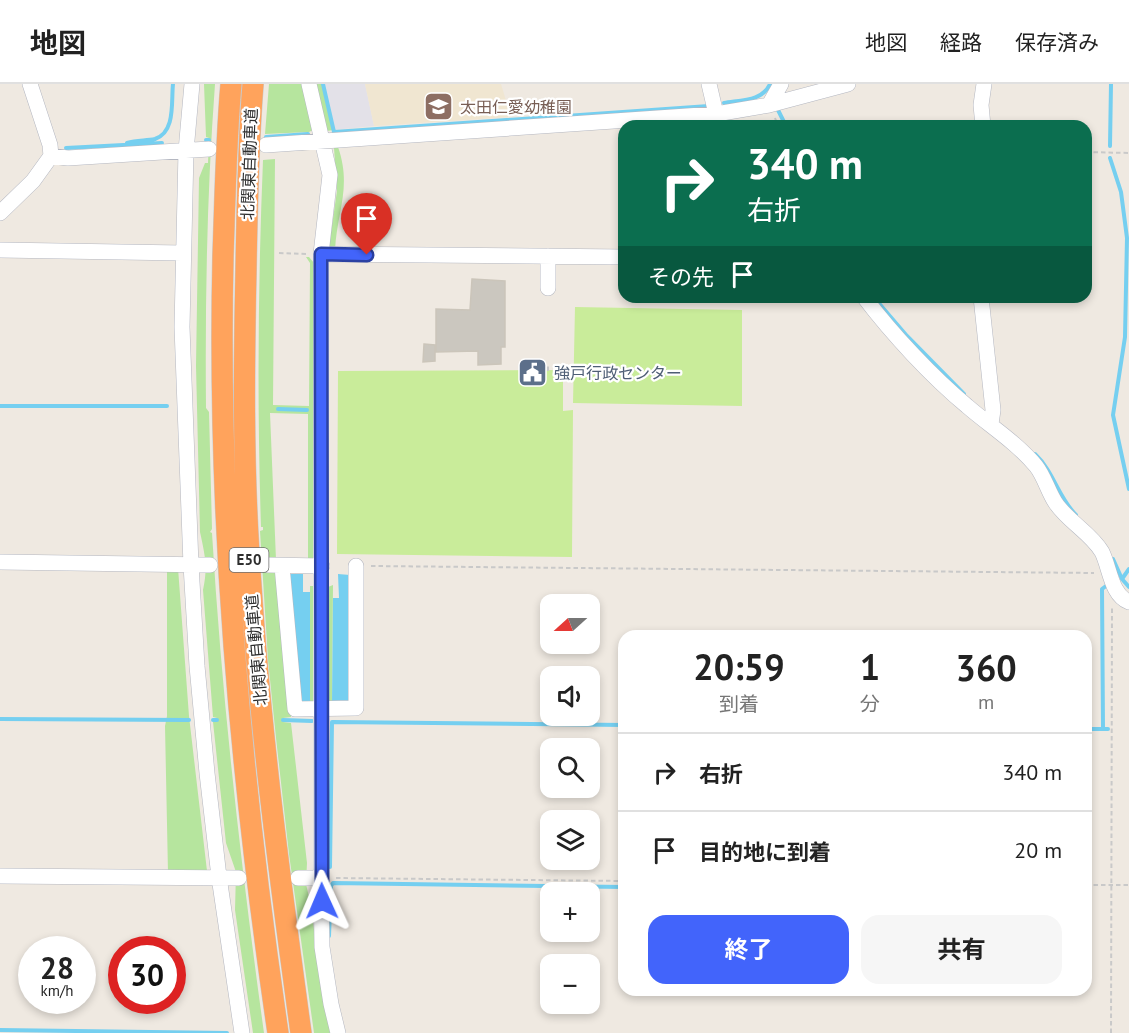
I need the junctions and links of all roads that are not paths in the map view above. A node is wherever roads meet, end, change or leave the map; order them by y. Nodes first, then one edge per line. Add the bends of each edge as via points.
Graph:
1 (30, 84) edge
2 (192, 84) edge
3 (231, 84) edge
4 (253, 84) edge
5 (309, 84) edge
6 (709, 84) edge
7 (780, 84) edge
8 (848, 84) edge
9 (984, 84) edge
10 (769, 105) junction
11 (716, 114) junction
12 (629, 120) edge
13 (982, 120) edge
14 (618, 121) edge
15 (323, 141) junction
16 (266, 144) dead end
17 (208, 149) dead end
18 (186, 151) junction
19 (51, 156) junction
20 (0, 213) edge
21 (0, 250) edge
22 (182, 253) junction
23 (321, 254) junction
24 (548, 256) junction
25 (618, 256) edge
26 (548, 288) dead end
27 (869, 303) edge
28 (982, 303) edge
29 (991, 424) junction
30 (0, 562) edge
31 (190, 565) junction
32 (210, 565) dead end
33 (322, 566) junction
34 (356, 566) road end
35 (1129, 602) edge
36 (321, 708) junction
37 (0, 876) edge
38 (219, 878) junction
39 (239, 878) dead end
40 (298, 878) dead end
41 (321, 878) junction
42 (242, 1033) edge
43 (279, 1033) edge
44 (301, 1033) edge
45 (338, 1033) edge

1 - 19 street
2 - 18 street
3 - 43 highway, 北関東自動車道 / E50 via 222,324 226,554 251,834
4 - 44 highway, 北関東自動車道 / E50 via 244,323 248,551 273,829
5 - 15 street
6 - 11 street
7 - 10 street
8 - 10 street
9 - 13 street
10 - 11 street
11 - 12 street
14 - 15 street
15 - 16 street
15 - 23 street via 330,175
17 - 18 street
18 - 19 street
18 - 22 street
19 - 20 street via 33,181
21 - 22 street
22 - 31 street
23 - 24 street
23 - 33 street
24 - 25 street
24 - 26 street
27 - 29 street via 908,348
28 - 29 street via 993,410
29 - 35 street via 1037,467 1056,503 1101,550 1122,599
30 - 31 street
31 - 32 street
31 - 38 street
33 - 36 street
33 - 36 street via 275,565 295,709
34 - 36 street via 356,708
36 - 41 street
37 - 38 street
38 - 39 street
38 - 42 street
40 - 41 street
41 - 45 street via 322,947

